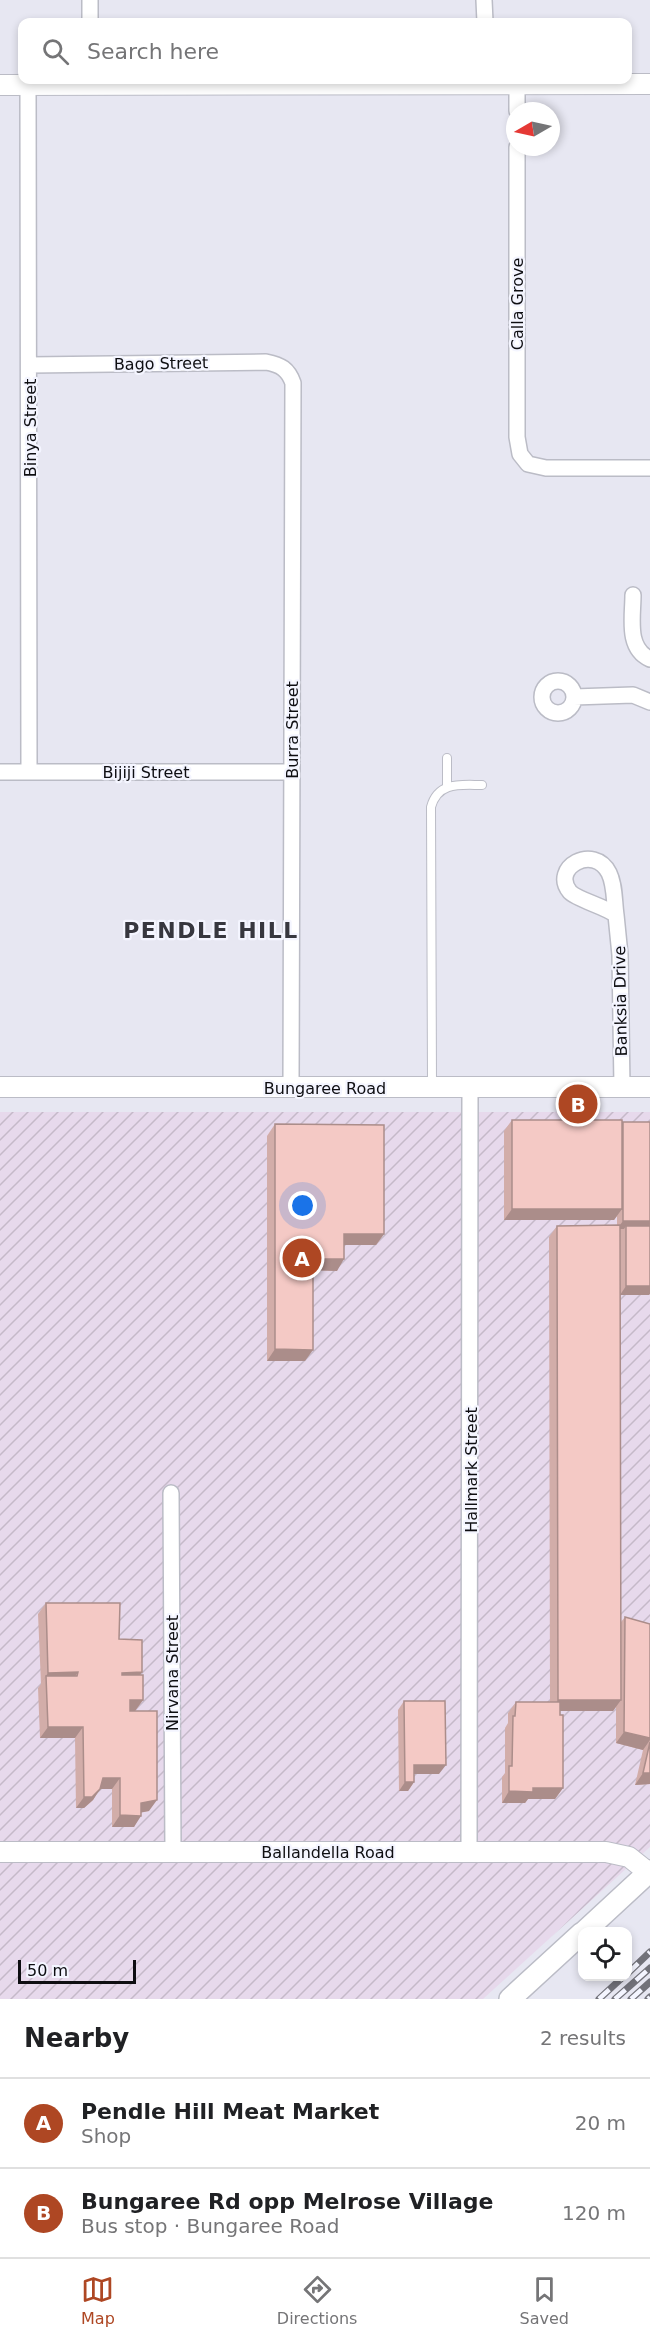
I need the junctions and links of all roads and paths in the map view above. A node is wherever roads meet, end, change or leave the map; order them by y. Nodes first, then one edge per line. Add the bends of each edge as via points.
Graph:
1 (90, 0) edge
2 (484, 0) edge
3 (90, 18) edge
4 (485, 18) edge
5 (49, 84) edge
6 (507, 84) edge
7 (650, 84) edge
8 (0, 85) edge
9 (28, 85) junction
10 (517, 85) junction
11 (517, 102) edge
12 (517, 156) edge
13 (30, 364) junction
14 (289, 372) joint
15 (650, 468) edge
16 (633, 595) dead end
17 (650, 659) edge
18 (574, 697) dead end
19 (650, 702) edge
20 (447, 758) dead end
21 (0, 772) edge
22 (29, 772) junction
23 (292, 772) junction
24 (482, 785) dead end
25 (447, 786) junction
26 (616, 915) dead end
27 (0, 1087) edge
28 (622, 1087) junction
29 (650, 1087) edge
30 (291, 1088) junction
31 (432, 1088) junction
32 (470, 1088) junction
33 (171, 1493) dead end
34 (0, 1852) edge
35 (173, 1852) junction
36 (470, 1852) junction
37 (649, 1872) edge
38 (588, 1927) edge
39 (578, 1937) edge
40 (510, 1999) edge

1 - 3 street
2 - 4 street
5 - 9 street
6 - 10 street
7 - 10 street
8 - 9 street
9 - 13 street, Binya Street
10 - 11 street
12 - 15 street, Calla Grove via 517,436 524,461 546,468
13 - 14 street, Bago Street via 266,363
13 - 22 street, Binya Street
14 - 23 street, Burra Street via 293,383
16 - 17 street via 634,644
18 - 19 street via 633,695
20 - 25 lane
21 - 22 street, Bijiji Street
22 - 23 street, Bijiji Street
23 - 30 street, Burra Street
24 - 25 lane
25 - 31 lane via 435,796 431,807
26 - 28 street, Banksia Drive
27 - 30 street, Bungaree Road
28 - 29 street, Bungaree Road
28 - 32 street, Bungaree Road
30 - 31 street, Bungaree Road
31 - 32 street, Bungaree Road
32 - 36 street, Hallmark Street
33 - 35 street, Nirvana Street
34 - 35 street, Ballandella Road
35 - 36 street, Ballandella Road
36 - 37 street, Ballandella Road via 615,1852
37 - 38 main road
39 - 40 main road

